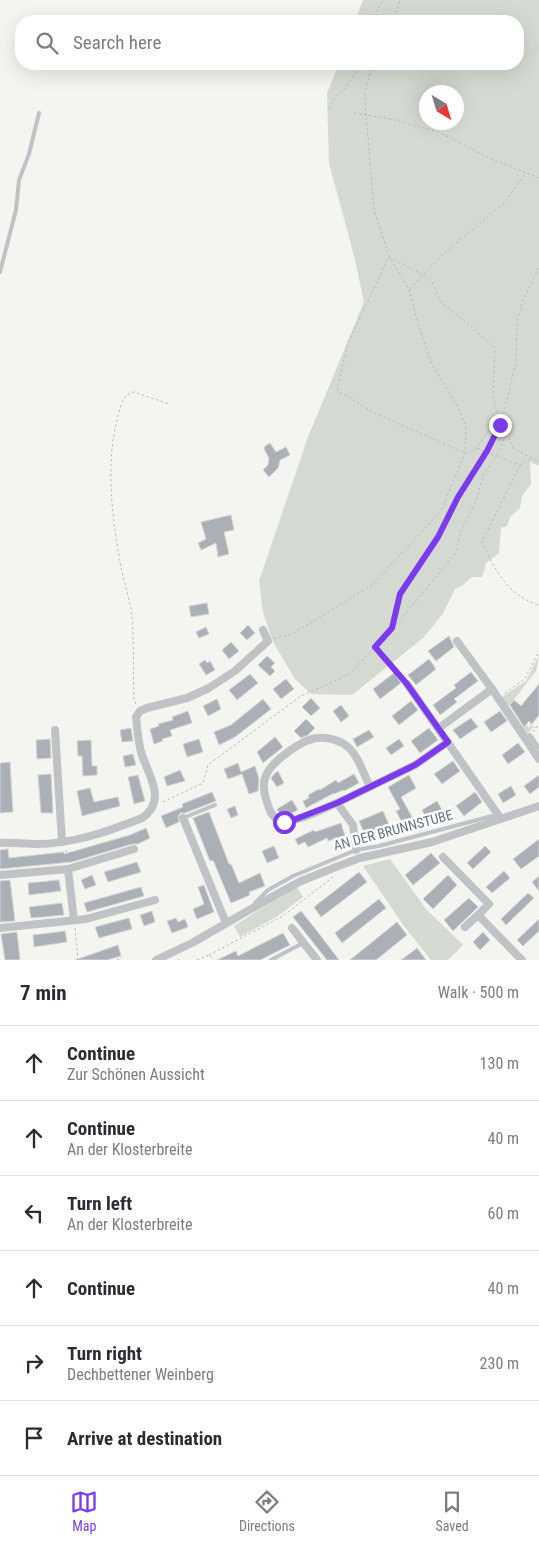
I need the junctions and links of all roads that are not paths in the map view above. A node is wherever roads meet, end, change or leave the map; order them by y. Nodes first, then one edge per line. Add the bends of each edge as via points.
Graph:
1 (39, 113) dead end
2 (0, 242) edge
3 (7, 243) junction
4 (0, 272) edge
5 (263, 630) dead end
6 (457, 641) dead end
7 (407, 684) road end
8 (492, 689) junction
9 (439, 728) junction
10 (55, 730) dead end
11 (530, 735) road end
12 (448, 742) junction
13 (539, 748) edge
14 (539, 758) edge
15 (370, 787) junction
16 (337, 803) junction
17 (215, 805) dead end
18 (539, 806) edge
19 (183, 818) joint
20 (501, 820) junction
21 (64, 842) junction
22 (0, 843) edge
23 (134, 849) dead end
24 (356, 850) junction
25 (443, 857) dead end
26 (68, 869) junction
27 (0, 875) edge
28 (155, 900) dead end
29 (245, 913) junction
30 (478, 914) junction
31 (74, 920) junction
32 (226, 923) junction
33 (465, 927) dead end
34 (0, 928) edge
35 (292, 928) dead end
36 (303, 943) junction
37 (156, 960) edge
38 (271, 960) edge
39 (317, 960) edge
40 (522, 960) edge

1 - 3 lane via 19,180 16,210
2 - 3 lane
3 - 4 lane
5 - 21 street via 268,641 209,688 193,696 147,708 138,714 141,753 155,789 153,807 142,818 96,835
6 - 8 street
7 - 9 street
8 - 9 street
8 - 14 street
9 - 12 street
10 - 21 street
11 - 13 lane
12 - 15 street via 415,765
12 - 20 street
15 - 16 street
15 - 16 street via 357,758 345,745 318,738 288,752 265,776 266,800 270,811 279,820 291,821
16 - 24 street via 353,825
17 - 19 lane
18 - 20 street, AN DER BRUNNSTUBE
19 - 32 street
20 - 24 lane, AN DER BRUNNSTUBE via 492,816
20 - 29 street, AN DER BRUNNSTUBE via 432,842 360,858 301,881
21 - 22 street
23 - 26 street
24 - 29 lane, AN DER BRUNNSTUBE via 268,890
25 - 30 street via 489,904
26 - 27 street
26 - 31 street
28 - 31 street
29 - 32 street, AN DER BRUNNSTUBE
30 - 33 street
30 - 40 street
31 - 34 street
32 - 37 street, AN DER BRUNNSTUBE via 192,944
35 - 36 street
36 - 38 lane
36 - 39 street

